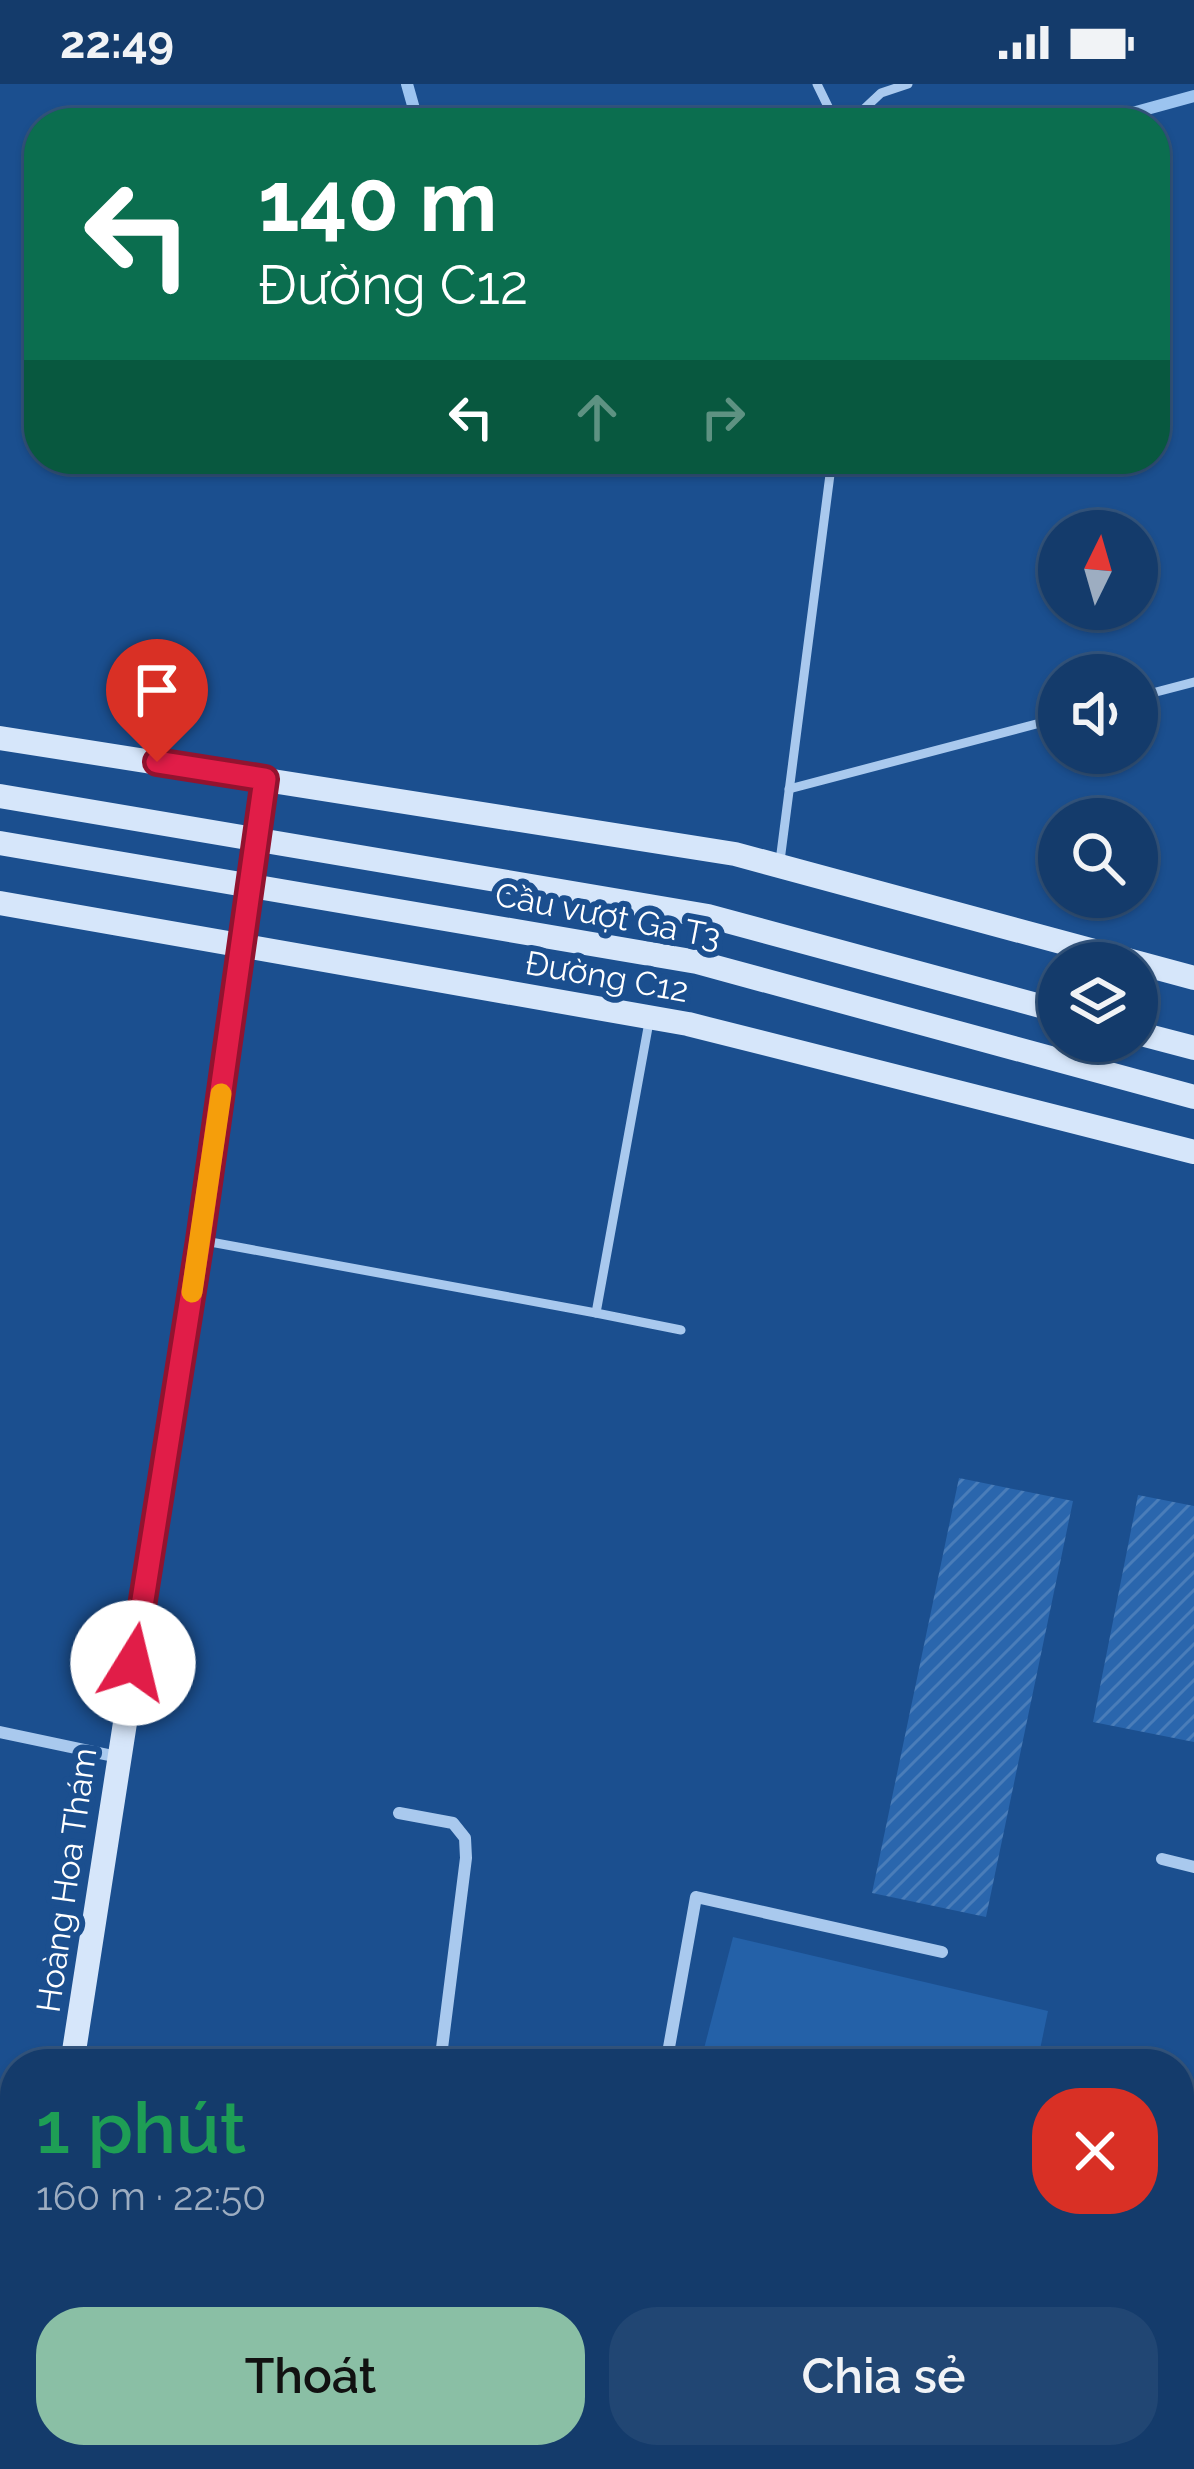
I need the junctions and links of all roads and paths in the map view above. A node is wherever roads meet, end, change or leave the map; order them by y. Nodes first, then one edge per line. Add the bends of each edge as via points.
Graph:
1 (908, 84) edge
2 (865, 108) edge
3 (830, 474) edge
4 (1194, 682) edge
5 (1158, 691) edge
6 (1038, 724) edge
7 (0, 738) edge
8 (265, 779) junction
9 (789, 789) junction
10 (0, 796) edge
11 (0, 843) edge
12 (780, 867) junction
13 (0, 903) edge
14 (243, 943) junction
15 (1194, 978) edge
16 (1038, 1005) edge
17 (650, 1017) junction
18 (1158, 1039) edge
19 (1194, 1048) edge
20 (1194, 1096) edge
21 (1194, 1152) edge
22 (200, 1240) junction
23 (596, 1313) junction
24 (681, 1330) dead end
25 (0, 1732) edge
26 (118, 1757) junction
27 (399, 1813) dead end
28 (1162, 1858) dead end
29 (1194, 1867) edge
30 (942, 1952) dead end
31 (74, 2049) edge
32 (442, 2049) edge
33 (669, 2049) edge

1 - 2 lane
3 - 9 lane
4 - 5 lane
6 - 9 lane
7 - 8 main road
8 - 12 main road
8 - 14 main road, Hoàng Hoa Thám
9 - 12 lane
10 - 16 main road, Cầu vượt Ga T3, bridge via 708,916
11 - 20 main road, Cầu vượt Ga T3, bridge via 698,962
12 - 15 main road
13 - 14 main road, Đường C12
14 - 17 main road, Đường C12
14 - 22 main road, Hoàng Hoa Thám
17 - 21 main road, Đường C12
17 - 23 lane
18 - 19 main road
22 - 23 lane
22 - 26 main road, Hoàng Hoa Thám
23 - 24 lane
25 - 26 street
26 - 31 main road, Hoàng Hoa Thám
27 - 32 street via 453,1823 465,1838
28 - 29 street
30 - 33 street via 696,1898

